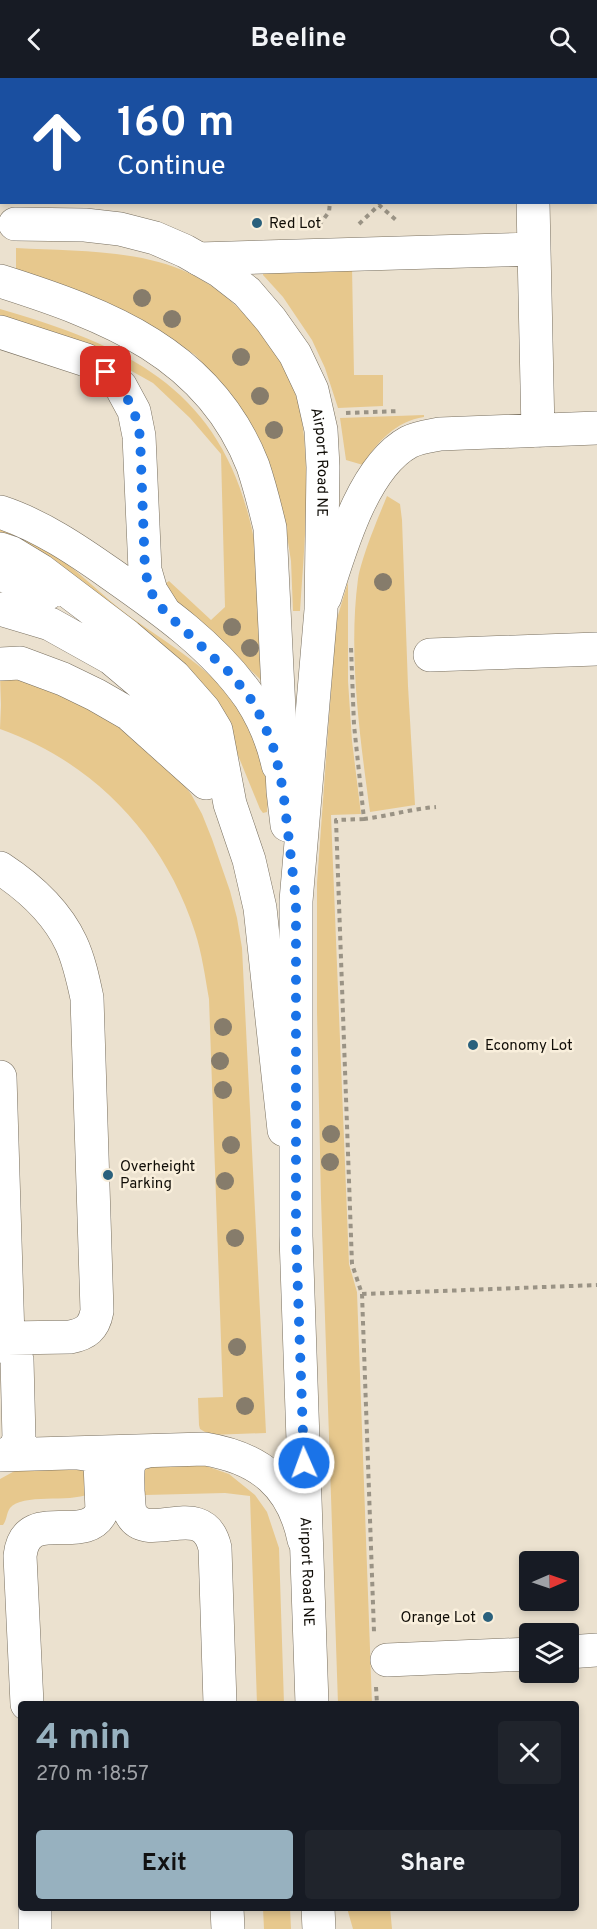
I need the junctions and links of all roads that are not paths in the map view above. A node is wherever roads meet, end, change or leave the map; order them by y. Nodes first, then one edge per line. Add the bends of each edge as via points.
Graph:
1 (533, 204) edge
2 (33, 217) edge
3 (534, 249) junction
4 (199, 259) junction
5 (0, 281) edge
6 (0, 332) edge
7 (595, 429) edge
8 (538, 431) junction
9 (0, 512) edge
10 (0, 549) edge
11 (0, 574) edge
12 (0, 609) edge
13 (321, 610) junction
14 (164, 611) junction
15 (99, 616) junction
16 (597, 649) edge
17 (430, 655) dead end
18 (0, 664) edge
19 (283, 790) junction
20 (230, 804) junction
21 (0, 868) edge
22 (296, 901) junction
23 (0, 1077) edge
24 (296, 1236) junction
25 (4, 1345) edge
26 (150, 1451) junction
27 (77, 1453) junction
28 (3, 1455) edge
29 (115, 1485) junction
30 (307, 1554) junction
31 (597, 1650) edge
32 (579, 1651) edge
33 (519, 1654) edge
34 (379, 1658) road end
35 (27, 1701) edge
36 (220, 1701) edge
37 (312, 1701) edge
38 (34, 1911) edge
39 (227, 1911) edge
40 (315, 1911) edge
41 (316, 1911) edge
42 (326, 1911) edge
43 (35, 1929) edge
44 (228, 1929) edge
45 (311, 1929) edge
46 (319, 1929) edge
47 (331, 1929) edge

1 - 3 main road
2 - 4 main road, Airport Road NE via 120,229 155,238
3 - 4 main road
3 - 8 main road
4 - 13 main road, Airport Road NE via 248,292 295,354 312,390 321,430 323,467
5 - 19 main road, Airport Road NE via 128,329 192,376 235,430 252,465 270,528
6 - 14 main road via 86,360 121,387 134,411 140,436 145,570 150,591
7 - 8 main road
8 - 13 main road via 440,434 410,442 394,453 372,480 344,538
9 - 14 main road via 61,542
10 - 15 main road via 40,570
11 - 15 main road
12 - 20 main road via 50,624 111,658 149,690 186,730
13 - 22 main road, Airport Road NE
14 - 19 main road via 231,674 250,698 275,752
15 - 20 main road via 174,676 204,710 216,730
16 - 17 main road
18 - 20 main road via 20,663 63,679 129,714
19 - 22 main road, Airport Road NE
20 - 24 main road via 260,908
21 - 25 main road via 30,891 60,923 72,944 87,998 97,1311 92,1327 79,1335
22 - 24 main road, Airport Road NE
23 - 25 main road
24 - 30 main road, Airport Road NE
25 - 28 main road via 17,1360 19,1439 15,1449
26 - 27 main road
26 - 29 main road via 131,1458 128,1471
26 - 30 main road via 206,1449 254,1464 269,1474 295,1508
27 - 28 main road
27 - 29 main road via 97,1459 101,1471
29 - 35 main road via 96,1522 36,1530 21,1545
29 - 36 main road via 137,1521 198,1524 209,1531 215,1548
30 - 37 main road, Airport Road NE
31 - 32 main road
33 - 34 main road
38 - 43 main road
39 - 44 main road
40 - 45 main road
41 - 46 main road
42 - 47 main road

